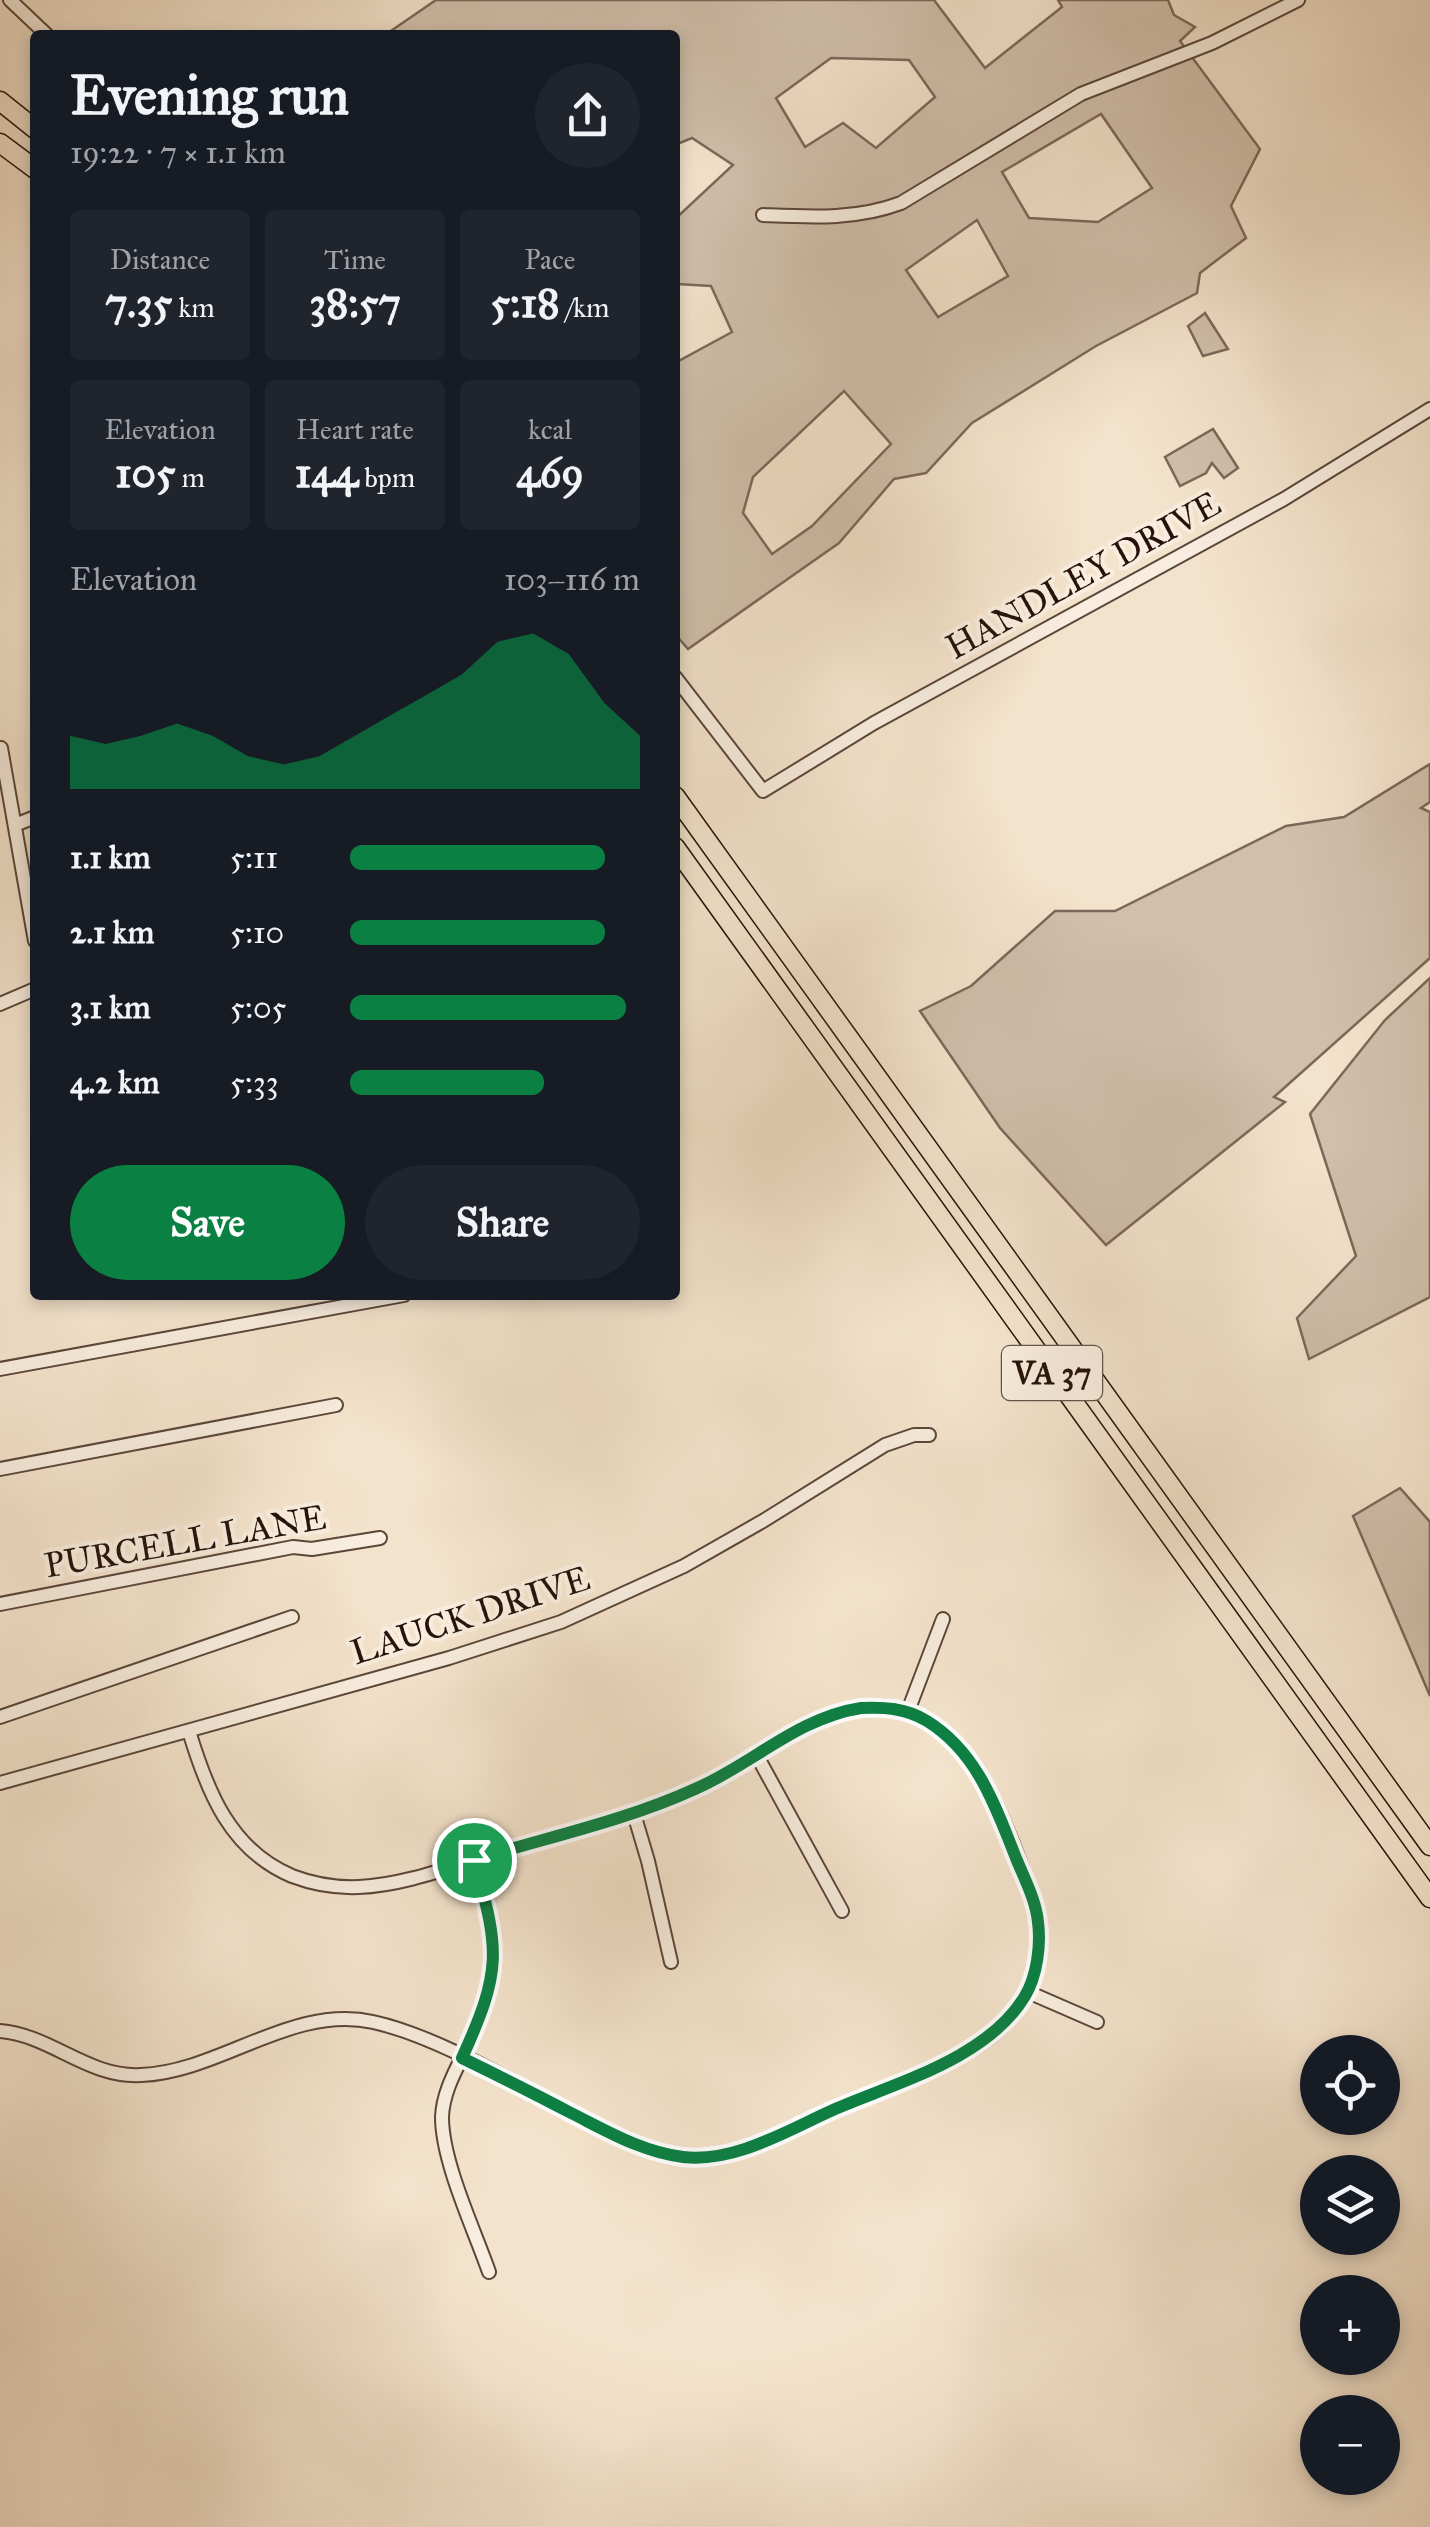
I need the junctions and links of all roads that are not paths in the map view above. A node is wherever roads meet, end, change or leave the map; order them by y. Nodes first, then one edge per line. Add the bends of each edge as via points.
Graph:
1 (10, 0) edge
2 (1298, 0) edge
3 (42, 30) edge
4 (0, 103) edge
5 (30, 126) edge
6 (0, 143) edge
7 (0, 157) edge
8 (30, 165) edge
9 (30, 177) edge
10 (763, 216) dead end
11 (1430, 410) edge
12 (680, 683) edge
13 (2, 748) edge
14 (680, 803) edge
15 (30, 819) edge
16 (15, 825) junction
17 (680, 854) edge
18 (30, 912) edge
19 (30, 991) edge
20 (0, 1004) edge
21 (377, 1300) edge
22 (0, 1369) edge
23 (336, 1405) dead end
24 (929, 1435) dead end
25 (0, 1470) edge
26 (380, 1538) dead end
27 (0, 1604) edge
28 (292, 1617) dead end
29 (943, 1619) dead end
30 (908, 1711) junction
31 (0, 1717) edge
32 (189, 1732) junction
33 (756, 1754) junction
34 (0, 1782) edge
35 (634, 1814) junction
36 (1430, 1846) edge
37 (474, 1860) junction
38 (1430, 1898) edge
39 (842, 1911) dead end
40 (671, 1962) dead end
41 (1028, 1992) junction
42 (1097, 2022) dead end
43 (0, 2031) edge
44 (462, 2058) junction
45 (489, 2272) dead end

1 - 3 street
2 - 10 street via 1212,43 1080,94 901,202 845,217
4 - 5 highway
6 - 8 highway
7 - 9 highway
11 - 12 street, HANDLEY DRIVE via 763,791
13 - 16 street
14 - 36 highway, VA 37
15 - 16 street
16 - 18 street
17 - 38 highway, VA 37
19 - 20 street
21 - 22 street
23 - 25 street
24 - 32 street, LAUCK DRIVE via 884,1445 684,1566 578,1616
26 - 27 street, PURCELL LANE via 292,1547
28 - 31 street
29 - 30 street
30 - 33 street via 844,1710
30 - 41 street via 962,1750 992,1798 1038,1919
32 - 34 street, LAUCK DRIVE
32 - 37 street via 226,1823 258,1855 294,1876 366,1887
33 - 35 street
33 - 39 street
35 - 37 street
35 - 40 street
37 - 44 street via 495,1959 488,1998
41 - 42 street
41 - 44 street via 1008,2020 974,2048 756,2144 709,2157 626,2141
43 - 44 street via 132,2076 173,2070 339,2019 385,2025
44 - 45 street via 444,2102 444,2134

